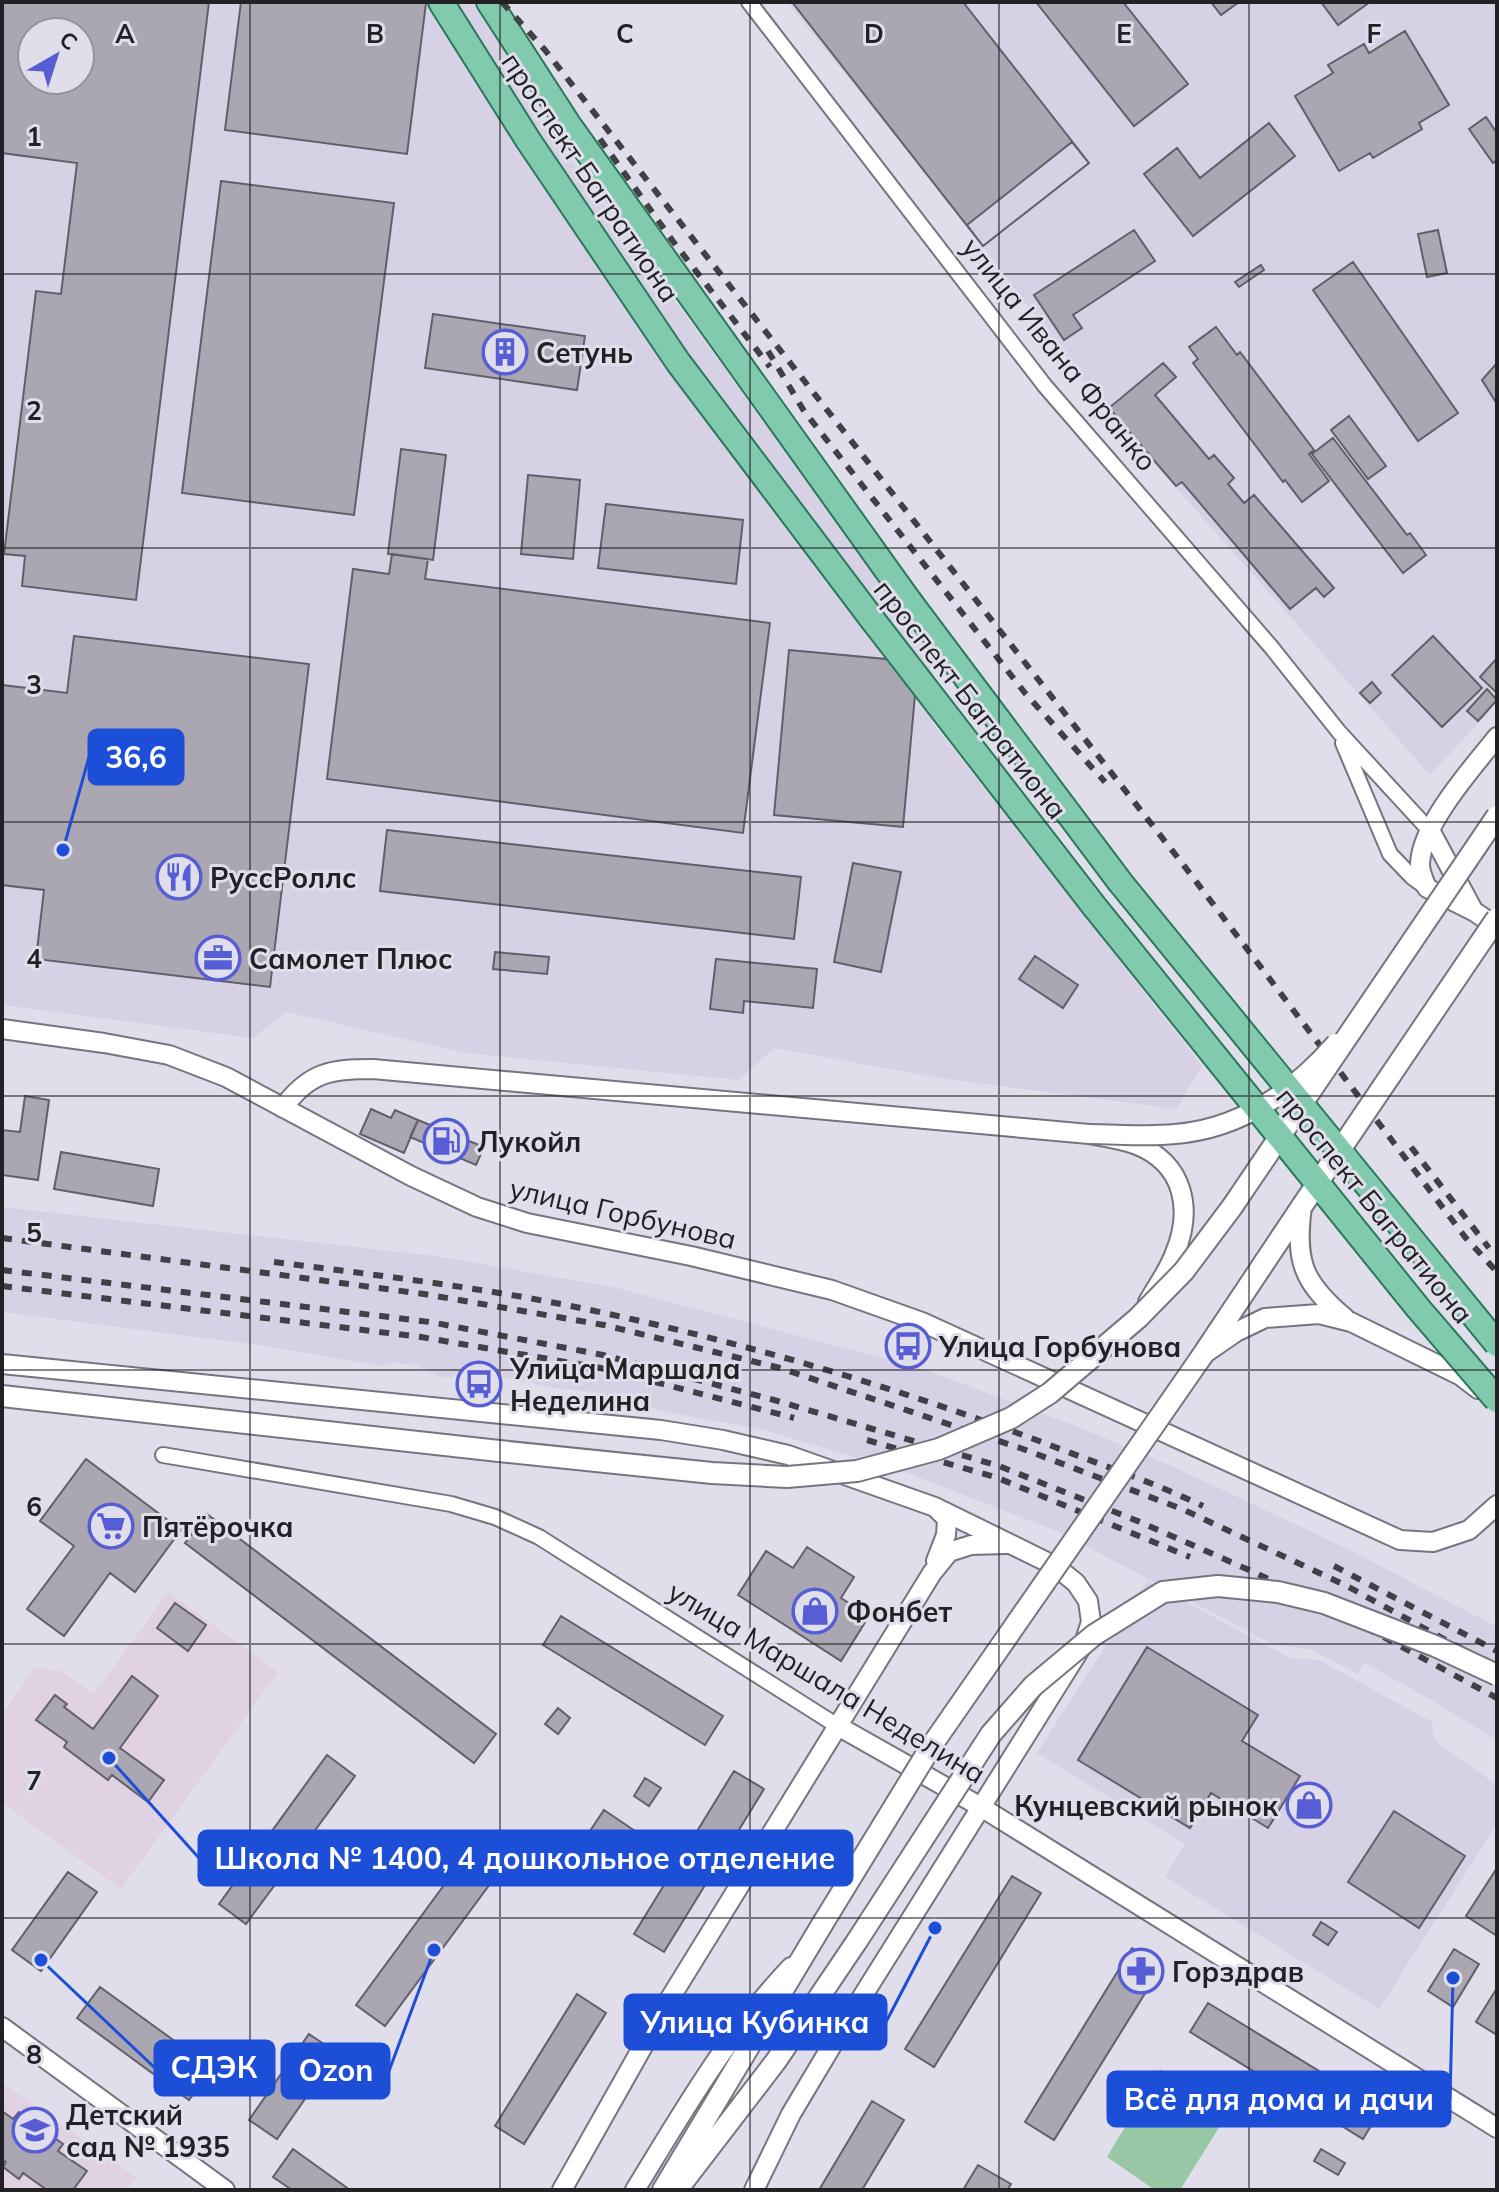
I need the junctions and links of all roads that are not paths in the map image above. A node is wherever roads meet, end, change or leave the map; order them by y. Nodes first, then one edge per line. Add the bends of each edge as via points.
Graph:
1 (441, 2) edge
2 (489, 2) edge
3 (749, 2) edge
4 (1339, 732) junction
5 (1497, 737) edge
6 (1497, 816) edge
7 (1431, 832) junction
8 (1427, 888) junction
9 (1475, 912) junction
10 (1497, 918) edge
11 (1497, 927) edge
12 (1371, 1002) junction
13 (2, 1029) edge
14 (283, 1108) junction
15 (1089, 1134) junction
16 (1302, 1206) junction
17 (1138, 1318) junction
18 (1351, 1322) junction
19 (1497, 1344) edge
20 (1202, 1356) junction
21 (2, 1364) edge
22 (2, 1396) edge
23 (1497, 1400) edge
24 (1497, 1409) edge
25 (163, 1455) dead end
26 (1497, 1505) edge
27 (935, 1507) junction
28 (1021, 1547) junction
29 (932, 1573) junction
30 (1497, 1675) edge
31 (836, 1725) junction
32 (981, 1807) junction
33 (803, 1955) junction
34 (2, 2027) edge
35 (1497, 2128) edge
36 (225, 2190) edge
37 (562, 2190) edge
38 (635, 2190) edge
39 (663, 2190) edge
40 (677, 2190) edge
41 (754, 2190) edge

1 - 23 main road, проспект Багратиона, bridge via 678,362 949,721
2 - 19 main road, проспект Багратиона, bridge via 570,127 928,627 1120,882
3 - 4 street, улица Ивана Франко via 1045,386
4 - 7 street, улица Ивана Франко
4 - 8 street, улица Ивана Франко via 1390,854
5 - 7 street via 1458,786
6 - 12 main road, bridge
7 - 8 street via 1420,864
7 - 9 street, улица Ивана Франко
8 - 9 street, улица Ивана Франко
9 - 11 street, улица Ивана Франко
10 - 16 main road, bridge
12 - 15 street, bridge via 1324,1057 1283,1094 1238,1119 1175,1134
12 - 17 main road, bridge via 1232,1207 1184,1271
13 - 14 street, улица Горбунова via 169,1055 226,1077
14 - 15 street via 297,1089 335,1069 373,1069
14 - 26 street, улица Горбунова via 477,1207 527,1223 832,1290 922,1322 1400,1540 1433,1542 1469,1530
15 - 17 street, bridge via 1136,1144 1159,1156 1183,1193 1176,1253
16 - 18 street via 1301,1261 1326,1302
16 - 20 main road
17 - 22 main road, bridge via 1050,1393 1011,1418 939,1449 857,1471 787,1477
18 - 20 street via 1319,1314 1265,1318
18 - 24 street via 1461,1376
20 - 33 main road, bridge via 932,1745
21 - 27 street via 661,1430 788,1455
25 - 31 street, улица Маршала Неделина via 451,1504 495,1517 539,1537
27 - 28 street
27 - 29 street via 947,1519
28 - 29 street via 1001,1542 971,1545 949,1552
28 - 32 street via 1076,1583 1088,1601 1091,1622 1084,1643
29 - 31 street
30 - 40 main road, bridge via 1324,1603 1218,1586 1163,1592 1094,1635 1033,1686 999,1724 776,2061
31 - 32 street, улица Маршала Неделина
31 - 37 street via 669,2000
32 - 35 street, улица Маршала Неделина
32 - 41 street via 791,2114
33 - 38 street via 720,2055
33 - 39 main road
34 - 36 street

